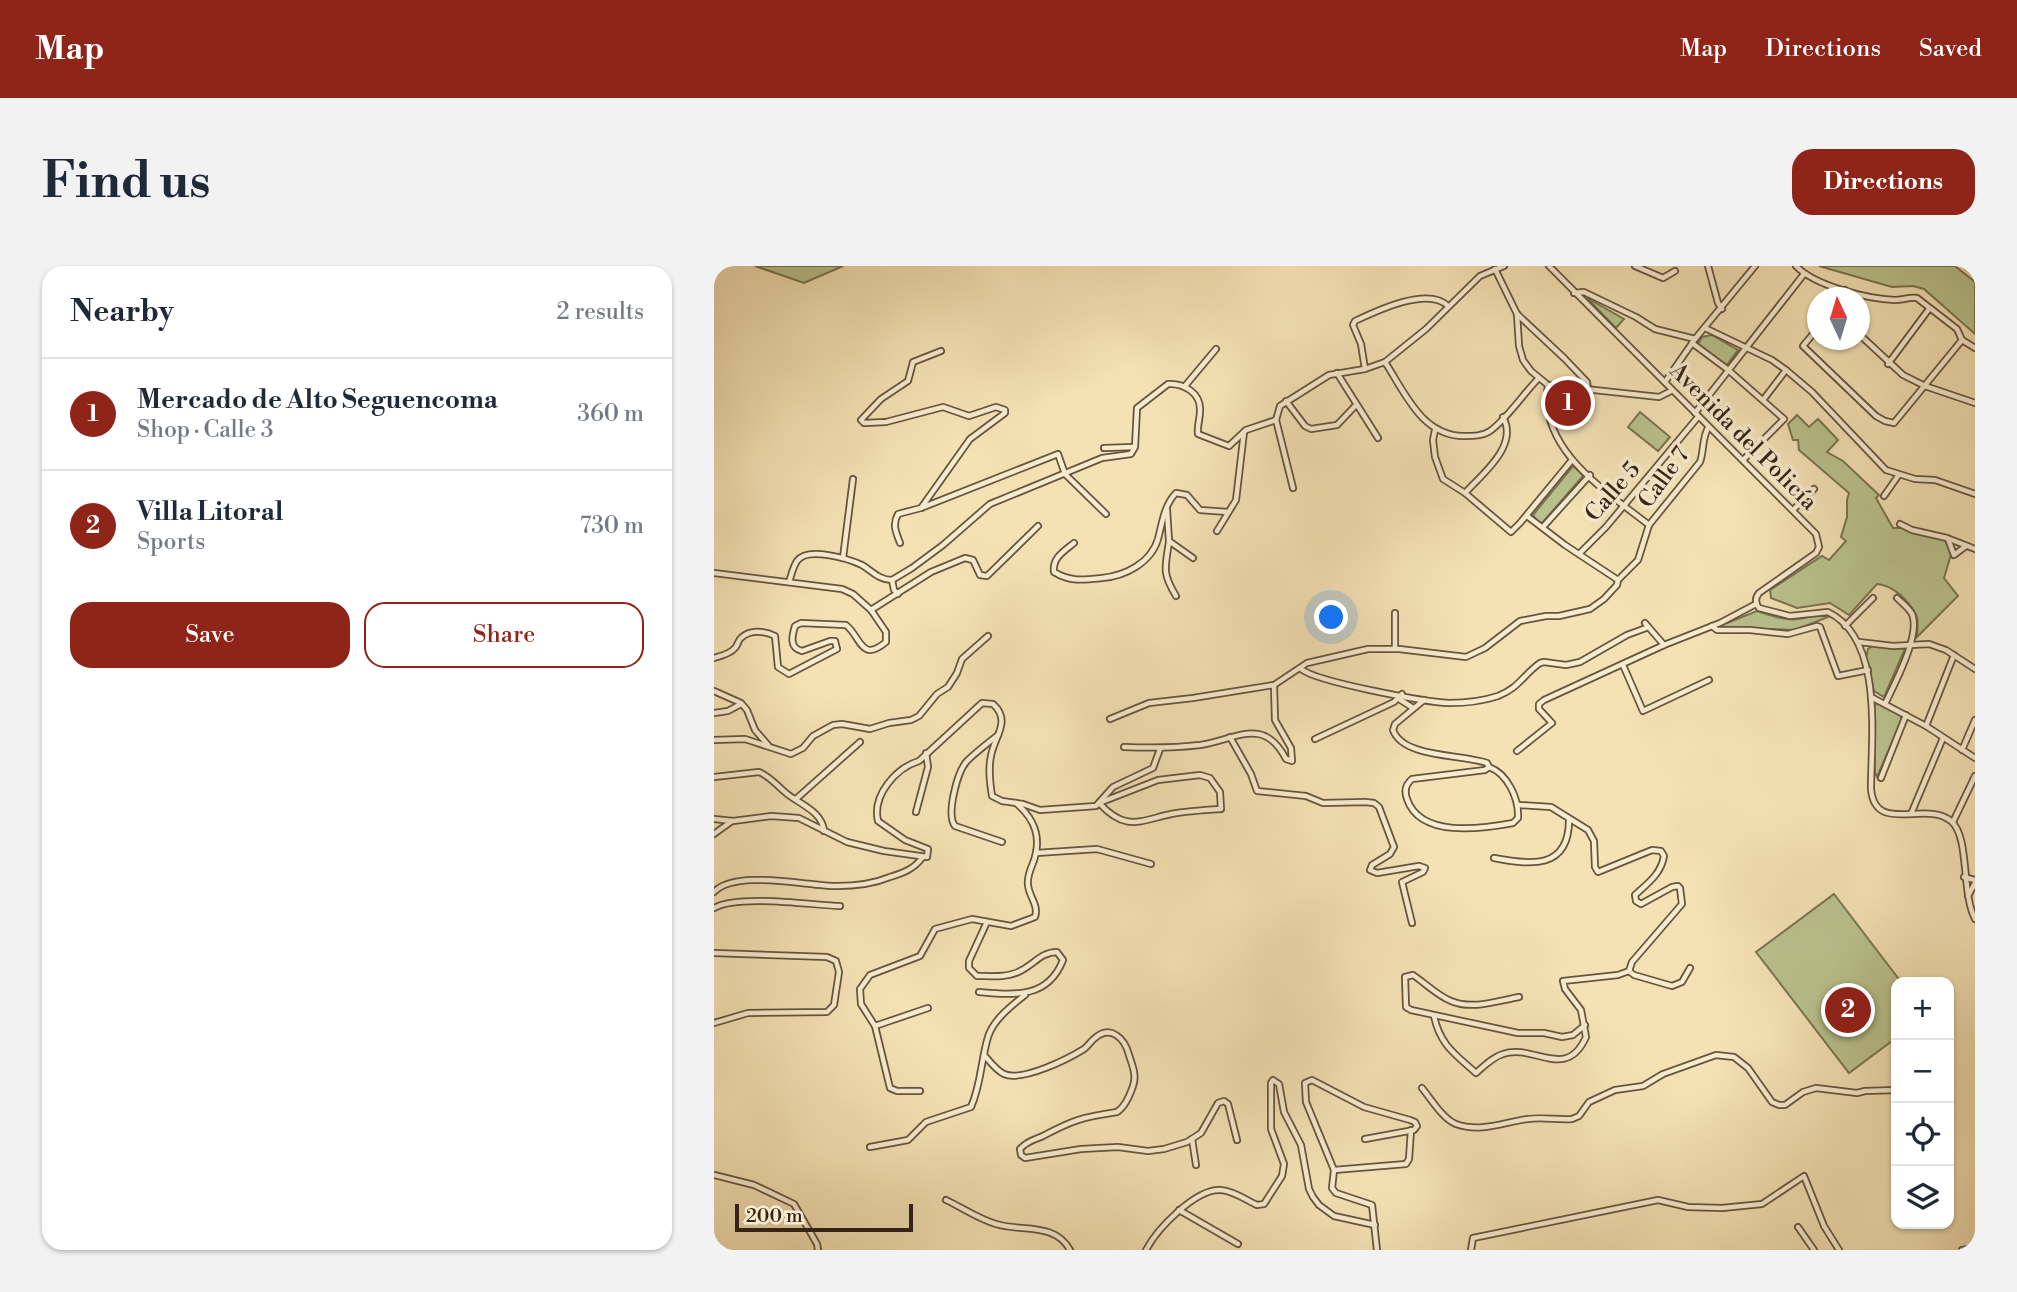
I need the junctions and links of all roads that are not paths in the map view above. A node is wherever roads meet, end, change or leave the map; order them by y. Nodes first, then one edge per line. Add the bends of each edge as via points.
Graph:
1 (1504, 266) edge
2 (1549, 266) edge
3 (1635, 266) edge
4 (1708, 266) edge
5 (1755, 266) edge
6 (1796, 266) edge
7 (1495, 269) junction
8 (1675, 271) dead end
9 (1804, 274) junction
10 (1837, 287) edge
11 (1574, 293) junction
12 (1870, 295) edge
13 (1448, 306) junction
14 (1721, 309) junction
15 (1929, 309) junction
16 (1517, 314) junction
17 (1706, 328) junction
18 (1962, 340) junction
19 (1694, 341) junction
20 (1870, 345) edge
21 (1747, 347) junction
22 (1975, 348) edge
23 (1216, 349) dead end
24 (1807, 350) edge
25 (940, 351) dead end
26 (1385, 362) junction
27 (1888, 364) junction
28 (1366, 369) junction
29 (1727, 369) junction
30 (1786, 370) junction
31 (1337, 373) junction
32 (1538, 379) junction
33 (1665, 382) junction
34 (1548, 385) junction
35 (1925, 386) junction
36 (1185, 387) junction
37 (1588, 390) junction
38 (1671, 391) junction
39 (1763, 400) junction
40 (1286, 401) junction
41 (1975, 403) edge
42 (1356, 405) junction
43 (1696, 415) junction
44 (1503, 417) junction
45 (1276, 420) junction
46 (1708, 428) junction
47 (1435, 430) junction
48 (1243, 431) junction
49 (1378, 438) dead end
50 (1135, 447) junction
51 (1104, 448) dead end
52 (1572, 460) junction
53 (1743, 460) junction
54 (1065, 474) junction
55 (1590, 475) junction
56 (1898, 476) junction
57 (853, 479) dead end
58 (1293, 488) dead end
59 (1814, 489) dead end
60 (1465, 493) junction
61 (1975, 494) edge
62 (1884, 496) dead end
63 (1624, 505) junction
64 (921, 508) junction
65 (1167, 509) junction
66 (1793, 510) junction
67 (1228, 512) junction
68 (1106, 514) dead end
69 (1527, 516) junction
70 (1900, 524) dead end
71 (1649, 525) junction
72 (1038, 526) dead end
73 (1543, 527) junction
74 (1217, 531) dead end
75 (1947, 538) junction
76 (1169, 541) junction
77 (1074, 542) dead end
78 (900, 543) dead end
79 (1966, 546) junction
80 (1975, 549) edge
81 (1579, 554) junction
82 (843, 558) junction
83 (1193, 558) dead end
84 (714, 573) edge
85 (892, 580) junction
86 (1618, 580) junction
87 (789, 582) junction
88 (898, 594) junction
89 (1176, 596) dead end
90 (1897, 597) dead end
91 (1873, 598) dead end
92 (1756, 604) junction
93 (871, 610) junction
94 (1395, 613) dead end
95 (1712, 626) junction
96 (1845, 626) junction
97 (988, 636) dead end
98 (1859, 642) junction
99 (1664, 645) junction
100 (1909, 646) junction
101 (1395, 649) junction
102 (1954, 655) junction
103 (714, 658) edge
104 (1623, 665) junction
105 (1301, 669) junction
106 (1975, 669) edge
107 (1868, 670) junction
108 (1709, 680) dead end
109 (1274, 685) junction
110 (714, 691) edge
111 (1400, 697) junction
112 (1871, 697) junction
113 (1424, 700) junction
114 (741, 703) junction
115 (1885, 704) junction
116 (1413, 708) junction
117 (714, 713) edge
118 (1906, 715) junction
119 (1110, 719) dead end
120 (1975, 720) edge
121 (1926, 726) junction
122 (1001, 732) junction
123 (1230, 737) junction
124 (1943, 737) junction
125 (1315, 739) dead end
126 (714, 740) edge
127 (860, 742) dead end
128 (768, 746) junction
129 (1124, 747) dead end
130 (1160, 749) junction
131 (1962, 750) junction
132 (1517, 751) dead end
133 (926, 753) junction
134 (1975, 758) edge
135 (1489, 767) junction
136 (1975, 776) edge
137 (714, 777) edge
138 (1881, 778) dead end
139 (796, 799) junction
140 (1016, 803) junction
141 (1099, 803) junction
142 (1519, 805) junction
143 (916, 812) dead end
144 (1911, 814) junction
145 (714, 819) edge
146 (1569, 819) junction
147 (733, 821) junction
148 (1953, 822) junction
149 (824, 832) junction
150 (714, 834) edge
151 (1002, 842) dead end
152 (1036, 853) junction
153 (922, 858) junction
154 (1494, 858) dead end
155 (1151, 864) dead end
156 (1964, 877) junction
157 (1975, 881) edge
158 (714, 892) edge
159 (1968, 896) junction
160 (840, 906) dead end
161 (714, 908) edge
162 (1975, 919) edge
163 (987, 922) junction
164 (1412, 923) dead end
165 (714, 953) edge
166 (1690, 968) dead end
167 (1629, 971) junction
168 (979, 992) dead end
169 (1026, 994) junction
170 (1519, 998) dead end
171 (928, 1007) dead end
172 (1434, 1016) junction
173 (714, 1023) edge
174 (1585, 1025) junction
175 (875, 1026) junction
176 (985, 1056) junction
177 (1422, 1088) dead end
178 (1891, 1090) edge
179 (920, 1091) dead end
180 (1411, 1130) junction
181 (1192, 1139) junction
182 (1364, 1139) dead end
183 (1237, 1140) dead end
184 (870, 1147) dead end
185 (1196, 1165) dead end
186 (1334, 1170) junction
187 (714, 1175) edge
188 (946, 1200) dead end
189 (1179, 1210) junction
190 (1375, 1225) junction
191 (1798, 1227) dead end
192 (1238, 1244) dead end
193 (1975, 1248) edge
194 (818, 1250) edge
195 (1070, 1250) edge
196 (1146, 1250) edge
197 (1377, 1250) edge
198 (1471, 1250) edge
199 (1814, 1250) edge
200 (1839, 1250) edge
201 (1962, 1250) edge

1 - 7 street
2 - 11 street, Avenida del Policía
3 - 8 street via 1663,278
4 - 14 street
5 - 14 street
6 - 9 street
7 - 13 street via 1480,276
7 - 16 street
9 - 10 street
9 - 21 street, Calle 5
11 - 19 street via 1584,292 1655,329
11 - 33 street, Avenida del Policía
12 - 15 street via 1917,298
13 - 26 street
13 - 28 street via 1434,298 1395,304 1353,323
14 - 17 street
15 - 18 street via 1957,329
15 - 27 street
16 - 32 street via 1524,360
16 - 37 street via 1587,382
17 - 19 street
17 - 21 street
18 - 22 street
18 - 35 street
19 - 29 street
19 - 33 street
20 - 27 street
21 - 29 street, Calle 5
21 - 30 street
23 - 36 street
24 - 35 street via 1885,421 1898,420
25 - 64 street via 913,362 908,381 880,399 861,420 886,422 943,407 969,416 996,407 1005,414 970,439
26 - 28 street
26 - 47 street via 1417,412
27 - 35 street
28 - 31 street
29 - 39 street
29 - 43 street, Calle 5
30 - 39 street
30 - 56 street via 1885,470
31 - 40 street
31 - 42 street
32 - 34 street
32 - 44 street
33 - 38 street, Avenida del Policía
34 - 37 street
34 - 52 street via 1553,431
35 - 41 street
36 - 48 street via 1199,404 1198,434 1229,446
36 - 50 street via 1168,384 1137,408
37 - 38 street via 1659,397
38 - 43 street, Avenida del Policía
39 - 53 street via 1784,419
40 - 42 street via 1311,429 1337,425
40 - 45 street
42 - 49 street
43 - 46 street, Avenida del Policía
43 - 63 street, Calle 5
44 - 47 street via 1482,435 1452,436
44 - 60 street via 1508,432 1505,447
45 - 48 street
45 - 58 street
46 - 53 street, Avenida del Policía
46 - 71 street, Calle 7 via 1700,462
47 - 60 street via 1435,457 1443,479
48 - 67 street via 1236,500
50 - 51 street
50 - 54 street via 1130,454 1101,457
52 - 55 street
52 - 69 street
53 - 66 street, Avenida del Policía
54 - 64 street via 1058,454
54 - 68 street
54 - 85 street via 990,504 943,545
55 - 63 street
55 - 73 street
56 - 61 street via 1935,480
56 - 62 street
57 - 82 street
59 - 66 street
60 - 69 street via 1507,531
63 - 71 street
63 - 81 street, Calle 5
64 - 78 street via 898,514 894,528
65 - 67 street via 1179,492 1200,509
65 - 76 street
65 - 77 street via 1148,557 1115,577 1076,581 1054,572 1056,558
66 - 92 street, Avenida del Policía via 1816,534 1819,547 1811,558 1759,593
67 - 74 street
69 - 73 street
70 - 75 street
71 - 86 street, Calle 7 via 1638,560
72 - 88 street via 987,576 980,575 972,560 965,558 931,572
73 - 81 street
75 - 79 street
75 - 79 street via 1954,555
76 - 83 street
76 - 89 street via 1166,580
79 - 80 street
81 - 86 street
82 - 85 street
82 - 87 street via 806,555 797,561
84 - 87 street
85 - 88 street
86 - 101 street, Calle 7 via 1597,605 1520,621 1473,656
87 - 93 street via 842,589
88 - 93 street
90 - 100 street via 1914,619
91 - 96 street
92 - 95 street
92 - 96 street via 1790,616 1828,612
93 - 103 street via 886,632 886,642 878,649 862,648 846,625 801,623 795,626 792,638 797,650 830,640 837,649 789,674 778,667 775,636 764,631 752,632 729,653
94 - 101 street
95 - 99 street
95 - 107 street via 1788,634 1817,626 1838,676
96 - 98 street
97 - 128 street via 962,659 948,687 911,720 870,729 834,725 791,754
98 - 100 street
98 - 107 street
99 - 104 street
99 - 113 street via 1645,626 1580,662 1540,663 1516,688 1496,696 1460,703
100 - 102 street via 1930,644
100 - 115 street
101 - 105 street, Calle 7 via 1368,649 1307,663
102 - 106 street
102 - 121 street
104 - 108 street via 1643,711
104 - 132 street via 1540,702 1539,709 1552,723
105 - 109 street, Calle 7
105 - 111 street
107 - 112 street
109 - 119 street via 1149,703
109 - 123 street via 1275,720 1291,748 1292,761 1268,737 1250,732
110 - 114 street
111 - 113 street
111 - 116 street
111 - 125 street
112 - 115 street
112 - 144 street via 1874,803 1892,815
113 - 116 street
114 - 117 street
114 - 128 street
115 - 118 street
116 - 135 street via 1394,727 1393,733 1402,743 1483,761
118 - 121 street
118 - 138 street
120 - 131 street
121 - 124 street
122 - 133 street via 998,708 982,703
122 - 140 street via 990,757 992,796
122 - 151 street via 963,768 950,813 955,826
123 - 130 street
123 - 164 street via 1256,791 1379,807 1394,847 1370,870 1425,868 1403,881
124 - 131 street
124 - 144 street
126 - 128 street via 745,739
127 - 139 street
129 - 130 street
130 - 141 street via 1153,768 1113,787
131 - 134 street
133 - 143 street via 928,766
133 - 153 street via 887,784 876,813 878,821 905,840 928,849 929,855
135 - 142 street via 1501,773
135 - 142 street via 1412,779 1405,794 1413,812 1426,821 1462,829 1513,823
136 - 148 street
137 - 139 street via 759,772
139 - 149 street via 821,820
140 - 141 street via 1040,810
140 - 152 street via 1035,825
141 - 141 street via 1109,814 1130,822 1221,809 1220,792 1210,778 1200,775 1158,780
142 - 146 street via 1550,807
144 - 148 street via 1938,814
145 - 147 street
146 - 154 street via 1563,845 1551,859 1531,864
146 - 167 street via 1592,835 1598,872 1652,850 1662,853 1662,866 1635,895 1637,903 1672,887 1680,888 1679,908
147 - 149 street via 787,816
147 - 150 street
148 - 156 street via 1960,831
149 - 153 street via 864,847
152 - 155 street via 1097,849
152 - 163 street via 1027,883 1035,917 1011,926
153 - 158 street via 909,870 872,883 834,886 748,881
156 - 157 street
156 - 159 street
157 - 159 street
159 - 162 street
160 - 161 street via 772,901
163 - 169 street via 969,961 977,976 1022,971 1052,952 1058,952 1063,960 1059,971
163 - 175 street via 972,919 935,929 920,956 870,975 859,996
165 - 173 street via 827,957 835,961 839,972 834,1006 827,1012 748,1013
166 - 167 street via 1682,982 1672,986
167 - 174 street via 1562,982 1581,1010
168 - 169 street
169 - 176 street via 989,1034
170 - 172 street via 1461,1004 1448,1001 1413,975 1405,976 1406,1007
171 - 175 street
172 - 174 street via 1562,1037
172 - 174 street via 1443,1043 1476,1073 1489,1061 1511,1052 1564,1059 1582,1045
175 - 179 street via 890,1088
176 - 181 street via 1013,1077 1086,1048 1106,1032 1117,1034 1126,1045 1135,1076 1123,1108 1069,1121 1028,1141 1020,1149 1025,1158 1081,1149 1148,1151
176 - 184 street via 971,1107 926,1122 908,1140
177 - 178 street via 1450,1120 1474,1128 1525,1119 1572,1119 1589,1102 1615,1090 1643,1086 1716,1055 1734,1057 1748,1068 1779,1105 1815,1088 1857,1093
180 - 182 street
180 - 186 street via 1406,1164
180 - 186 street via 1417,1126 1415,1122 1378,1112 1308,1080 1306,1102
181 - 183 street via 1201,1133 1218,1102 1224,1101
181 - 185 street
186 - 190 street via 1332,1188 1372,1205
187 - 194 street via 747,1183 794,1204
188 - 195 street via 996,1224 1051,1232
189 - 190 street via 1212,1191 1264,1204 1282,1176 1284,1164 1271,1129 1273,1080 1279,1084 1284,1112 1301,1145 1313,1197 1334,1216
189 - 192 street
189 - 196 street
190 - 197 street
191 - 199 street
193 - 201 street
198 - 200 street via 1473,1238 1658,1200 1721,1208 1762,1204 1804,1176 1824,1227

